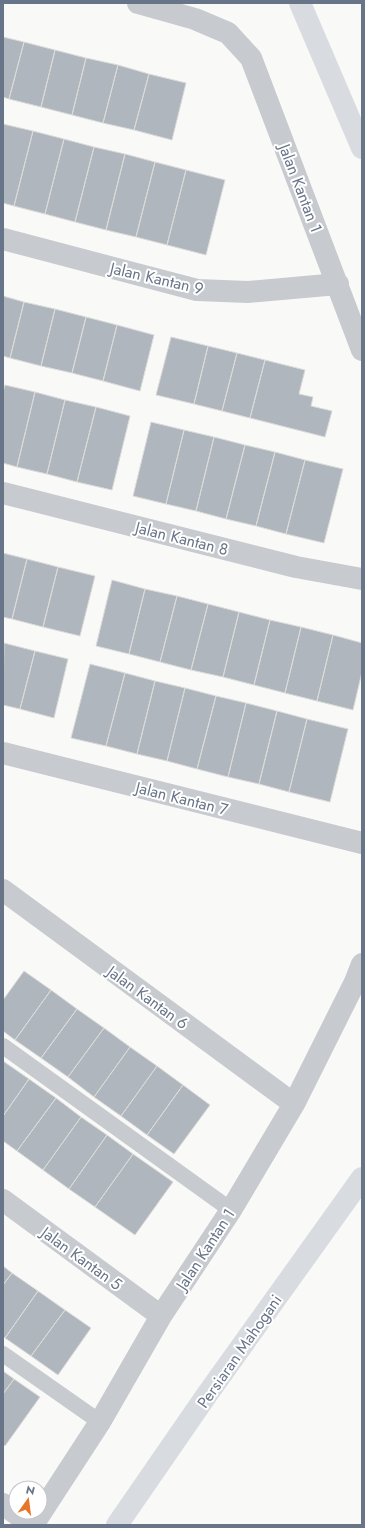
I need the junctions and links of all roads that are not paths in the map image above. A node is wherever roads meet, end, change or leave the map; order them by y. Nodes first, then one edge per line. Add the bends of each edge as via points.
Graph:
1 (138, 3) edge
2 (300, 3) edge
3 (362, 148) edge
4 (3, 239) edge
5 (338, 284) junction
6 (362, 350) edge
7 (3, 493) edge
8 (362, 579) edge
9 (3, 753) edge
10 (362, 843) edge
11 (3, 890) edge
12 (362, 964) edge
13 (3, 1046) edge
14 (294, 1104) junction
15 (362, 1178) edge
16 (3, 1200) edge
17 (232, 1210) junction
18 (161, 1316) junction
19 (3, 1354) edge
20 (100, 1422) junction
21 (3, 1504) edge
22 (32, 1525) edge
23 (116, 1525) edge

1 - 5 street, Jalan Kantan 1 via 195,19 228,33 251,58
2 - 3 main road
4 - 5 street, Jalan Kantan 9 via 197,290 248,292
5 - 6 street, Jalan Kantan 1
7 - 8 street, Jalan Kantan 8 via 296,567
9 - 10 street, Jalan Kantan 7
11 - 14 street, Jalan Kantan 6
12 - 14 street, Jalan Kantan 1
13 - 17 lane
14 - 17 street, Jalan Kantan 1
15 - 23 main road, Persiaran Mahogani
16 - 18 street, Jalan Kantan 5
17 - 18 street, Jalan Kantan 1
18 - 20 street, Jalan Kantan 1
19 - 20 lane
20 - 22 street, Jalan Kantan 1
21 - 22 street

